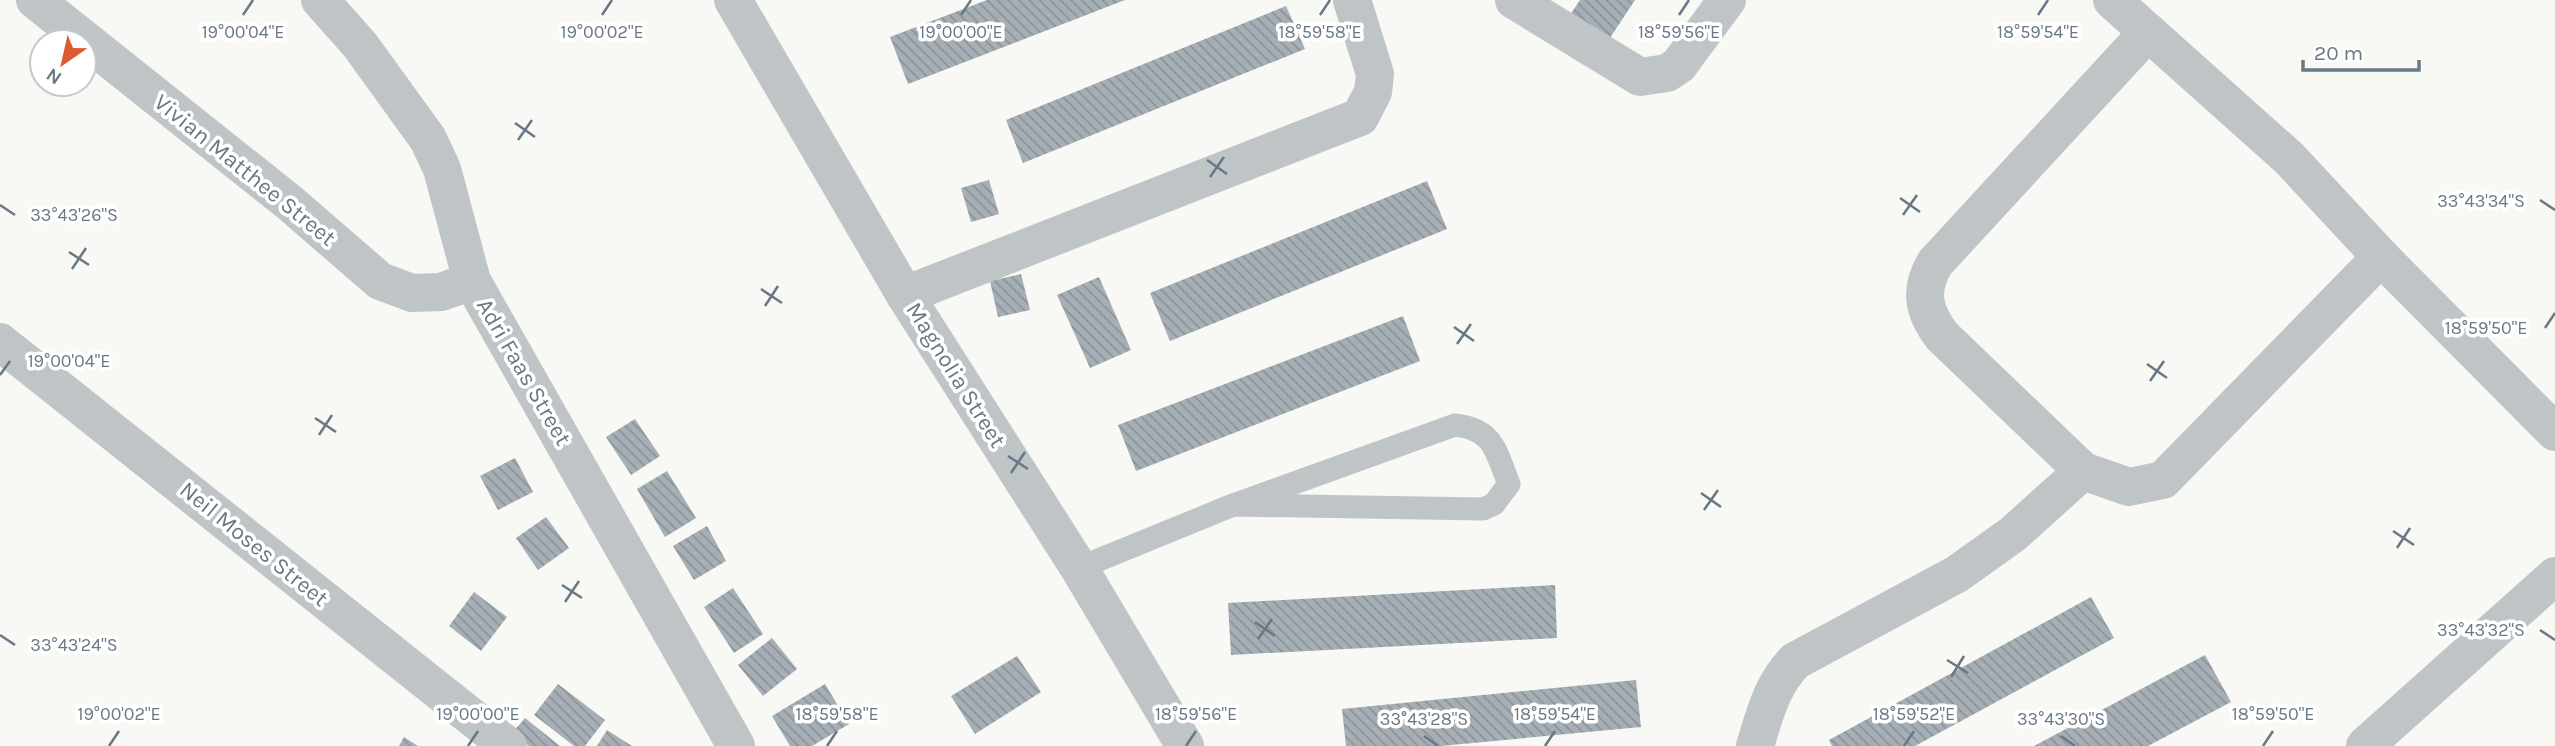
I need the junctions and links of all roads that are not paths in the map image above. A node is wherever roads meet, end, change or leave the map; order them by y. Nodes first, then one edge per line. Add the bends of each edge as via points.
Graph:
1 (35, 0) edge
2 (320, 0) edge
3 (1352, 0) edge
4 (1514, 0) edge
5 (1727, 0) edge
6 (2112, 0) edge
7 (742, 4) edge
8 (2148, 32) junction
9 (2381, 257) junction
10 (472, 281) junction
11 (905, 295) junction
12 (0, 342) edge
13 (2555, 432) edge
14 (2083, 471) junction
15 (1233, 505) junction
16 (1079, 568) junction
17 (2555, 576) edge
18 (508, 746) edge
19 (736, 746) edge
20 (1185, 746) edge
21 (1755, 746) edge
22 (2365, 746) edge

1 - 10 street, Vivian Matthee Street via 290,203 380,281 412,293 441,292
2 - 10 street, Adri Faas Street via 360,45 428,139 442,169
3 - 11 street via 1375,74 1373,92 1360,117
4 - 5 street via 1640,76 1654,76 1679,65
6 - 8 street
7 - 11 street, Magnolia Street
8 - 9 street via 2289,158
8 - 14 street via 1935,263 1923,297 1929,318 1942,336
9 - 13 street
9 - 14 street via 2163,480 2130,487
10 - 19 street, Adri Faas Street
11 - 16 street, Magnolia Street
12 - 18 street, Neil Moses Street
14 - 21 street via 2013,534 1957,574 1795,661 1771,694
15 - 15 lane via 1455,425 1489,437 1509,484 1494,504 1483,509
15 - 16 lane
16 - 20 street, Magnolia Street
17 - 22 street

